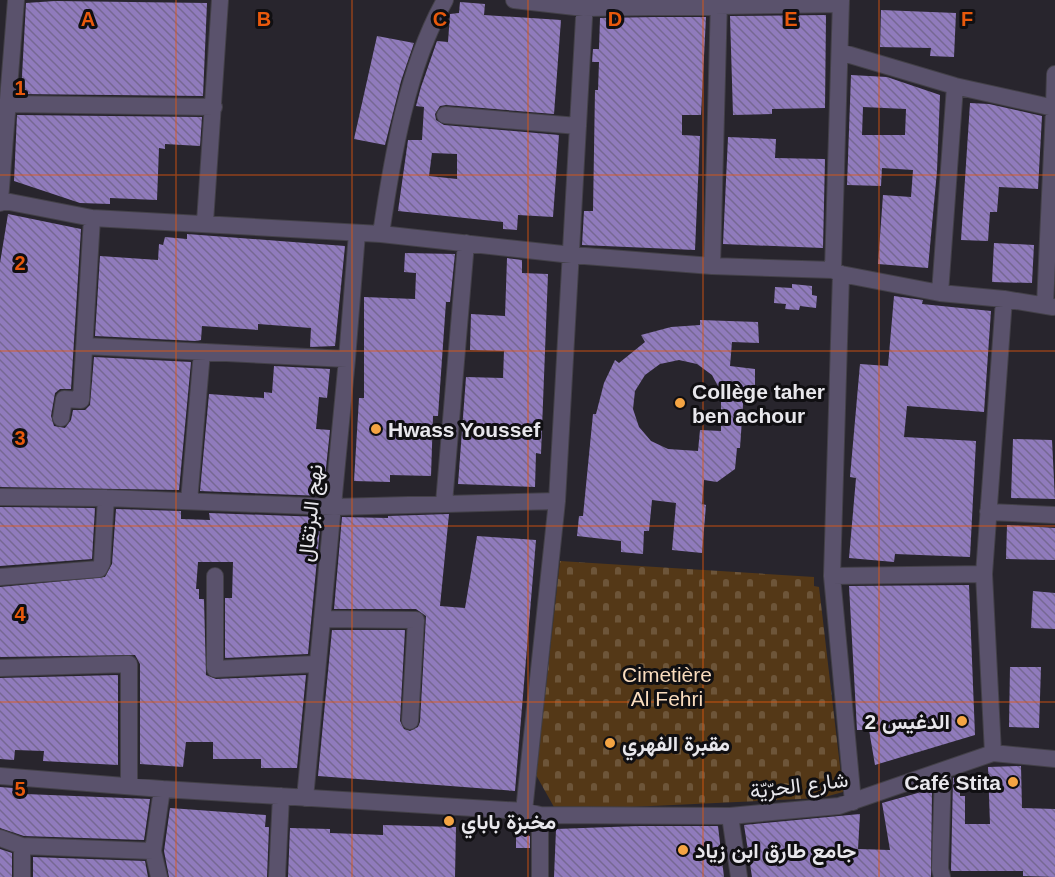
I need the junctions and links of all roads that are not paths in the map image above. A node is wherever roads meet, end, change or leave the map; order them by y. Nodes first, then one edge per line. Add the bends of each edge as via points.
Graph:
1 (16, 0) edge
2 (220, 0) edge
3 (445, 0) edge
4 (514, 0) edge
5 (719, 2) edge
6 (841, 2) edge
7 (585, 4) edge
8 (840, 52) junction
9 (1055, 74) edge
10 (955, 86) junction
11 (9, 104) junction
12 (214, 106) junction
13 (1054, 108) edge
14 (445, 115) dead end
15 (578, 126) junction
16 (4, 130) edge
17 (0, 202) edge
18 (92, 218) junction
19 (205, 222) junction
20 (357, 233) junction
21 (381, 234) junction
22 (466, 243) junction
23 (572, 255) junction
24 (712, 266) junction
25 (837, 272) junction
26 (940, 293) junction
27 (1004, 299) junction
28 (1050, 306) edge
29 (85, 346) junction
30 (202, 352) junction
31 (348, 358) junction
32 (62, 418) dead end
33 (0, 497) edge
34 (106, 498) junction
35 (189, 501) junction
36 (557, 501) junction
37 (444, 503) junction
38 (334, 507) junction
39 (988, 512) junction
40 (1055, 515) edge
41 (984, 574) junction
42 (215, 576) dead end
43 (832, 576) junction
44 (0, 577) edge
45 (322, 619) junction
46 (316, 664) junction
47 (0, 668) edge
48 (410, 721) dead end
49 (993, 753) junction
50 (1055, 759) edge
51 (943, 771) junction
52 (0, 776) edge
53 (129, 785) junction
54 (162, 789) junction
55 (281, 796) junction
56 (305, 798) junction
57 (853, 802) junction
58 (532, 813) junction
59 (730, 816) junction
60 (0, 838) edge
61 (22, 846) junction
62 (153, 851) junction
63 (22, 877) edge
64 (159, 877) edge
65 (277, 877) edge
66 (540, 877) edge
67 (739, 877) edge
68 (942, 877) edge

1 - 11 street
2 - 12 street
3 - 21 street via 421,56 399,128
4 - 7 street
5 - 6 street
5 - 7 street
5 - 24 street
6 - 8 street
7 - 15 street
8 - 10 street
8 - 25 street
9 - 13 street
10 - 13 street
10 - 26 street
11 - 12 street
11 - 16 street
12 - 19 street
13 - 28 street
14 - 15 street
15 - 23 street
16 - 17 street
17 - 18 street
18 - 19 street
18 - 29 street
19 - 20 street
20 - 21 street
20 - 31 street, نهج البرتقال
21 - 22 street
22 - 23 street
22 - 37 street
23 - 24 street
23 - 36 street
24 - 25 street
25 - 26 street
25 - 43 street
26 - 27 street
27 - 28 street
27 - 39 street
29 - 30 street
29 - 32 street via 81,400 64,399
30 - 31 street
30 - 35 street
31 - 38 street, نهج البرتقال
33 - 34 street
34 - 35 street
34 - 44 street via 99,569
35 - 38 street
36 - 37 street
36 - 58 street
37 - 38 street
38 - 45 street, نهج البرتقال
39 - 40 street
39 - 41 street
41 - 43 street
41 - 49 street
42 - 46 street via 214,669
43 - 57 street
45 - 46 street, نهج البرتقال
45 - 48 street via 416,620
46 - 56 street, نهج البرتقال
47 - 53 street via 129,664
49 - 50 street, شارع الحرّيّة
49 - 51 street, شارع الحرّيّة
51 - 57 street, شارع الحرّيّة
51 - 68 street
52 - 53 street, شارع الحرّيّة
53 - 54 street, شارع الحرّيّة
54 - 55 street, شارع الحرّيّة
54 - 62 street
55 - 56 street, شارع الحرّيّة
55 - 65 street
56 - 58 street, شارع الحرّيّة
57 - 59 street, شارع الحرّيّة
58 - 59 street, شارع الحرّيّة
58 - 66 street
59 - 67 street
60 - 61 street
61 - 62 street
61 - 63 street
62 - 64 street

